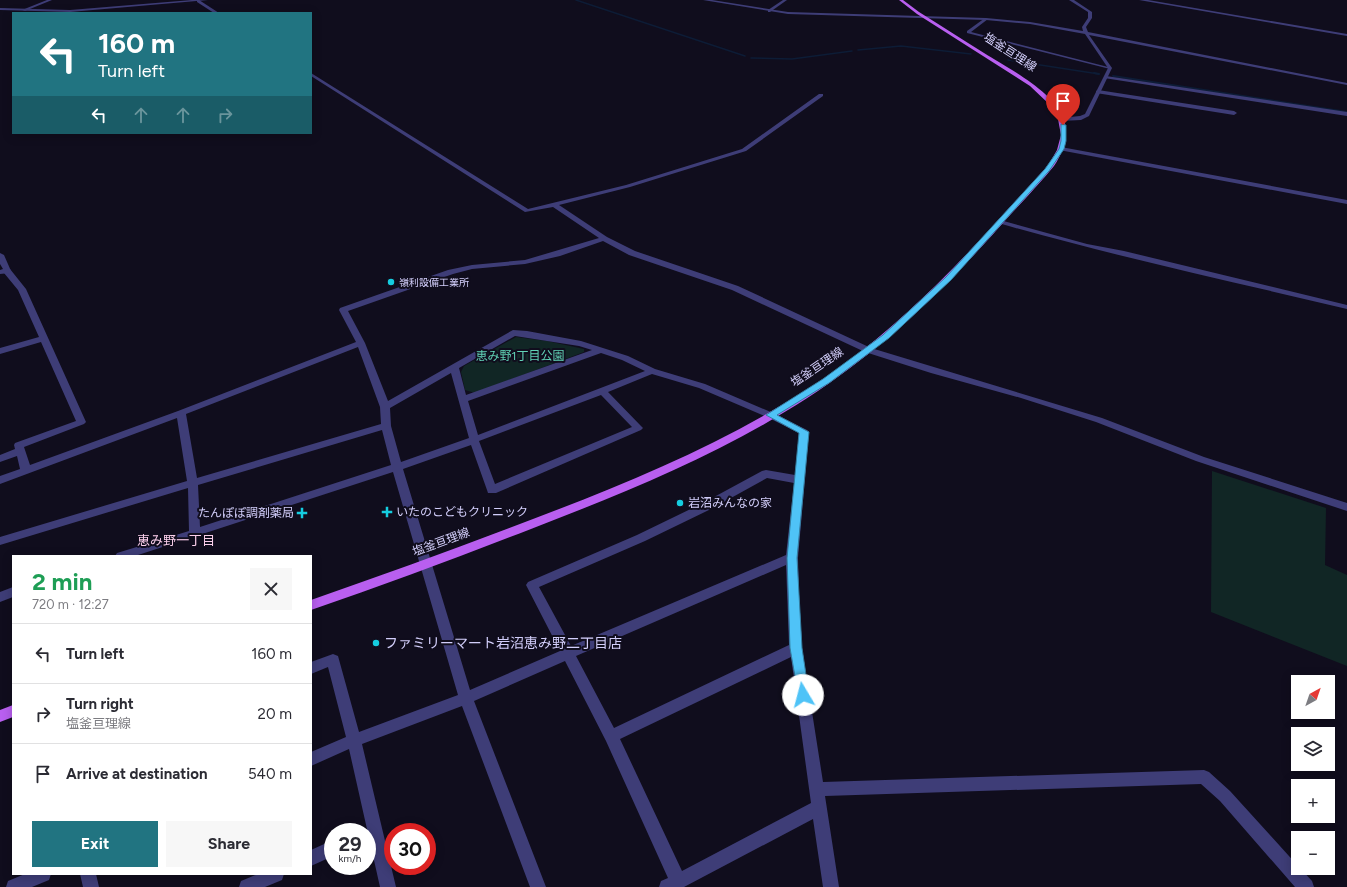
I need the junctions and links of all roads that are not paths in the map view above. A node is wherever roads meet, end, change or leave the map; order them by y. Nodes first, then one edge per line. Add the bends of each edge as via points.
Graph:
1 (50, 0) edge
2 (206, 0) edge
3 (705, 0) edge
4 (785, 0) edge
5 (901, 0) edge
6 (1071, 0) edge
7 (1141, 0) edge
8 (198, 1) edge
9 (0, 9) edge
10 (24, 10) junction
11 (769, 11) junction
12 (215, 12) edge
13 (924, 17) junction
14 (986, 19) junction
15 (1086, 33) junction
16 (1347, 35) edge
17 (1110, 68) junction
18 (312, 75) edge
19 (1106, 77) junction
20 (1347, 84) edge
21 (1098, 92) junction
22 (821, 95) dead end
23 (1234, 113) dead end
24 (1347, 114) edge
25 (1061, 119) junction
26 (1061, 149) junction
27 (1347, 202) edge
28 (555, 205) junction
29 (1000, 222) junction
30 (604, 239) junction
31 (0, 255) edge
32 (3, 272) edge
33 (1347, 307) edge
34 (44, 338) junction
35 (361, 343) junction
36 (601, 350) junction
37 (868, 350) junction
38 (0, 351) edge
39 (454, 368) junction
40 (652, 371) junction
41 (603, 392) junction
42 (462, 400) junction
43 (385, 407) junction
44 (181, 413) junction
45 (770, 415) junction
46 (386, 426) junction
47 (474, 440) junction
48 (20, 451) junction
49 (0, 459) edge
50 (397, 467) junction
51 (26, 471) junction
52 (0, 480) edge
53 (800, 480) junction
54 (192, 482) junction
55 (1347, 507) edge
56 (195, 534) junction
57 (0, 541) edge
58 (124, 555) edge
59 (792, 558) junction
60 (426, 564) junction
61 (12, 592) edge
62 (0, 597) edge
63 (312, 605) edge
64 (796, 648) junction
65 (569, 653) junction
66 (312, 668) edge
67 (466, 698) junction
68 (12, 711) edge
69 (0, 716) edge
70 (611, 736) junction
71 (354, 740) junction
72 (312, 759) edge
73 (817, 789) junction
74 (820, 806) junction
75 (369, 823) edge
76 (376, 850) edge
77 (324, 852) edge
78 (312, 858) edge
79 (41, 875) edge
80 (88, 875) edge
81 (274, 875) edge
82 (673, 884) edge
83 (14, 887) edge
84 (91, 887) edge
85 (247, 887) edge
86 (388, 887) edge
87 (538, 887) edge
88 (831, 887) edge
89 (1306, 887) edge

1 - 10 street
2 - 8 street
3 - 11 street
4 - 11 street
5 - 13 main road, 塩釜亘理線
6 - 15 street via 1090,12 1090,18 1084,27
7 - 16 street
8 - 10 street via 70,11
8 - 12 street
9 - 10 street
11 - 13 street
13 - 14 street
13 - 25 main road, 塩釜亘理線 via 1032,84 1055,106
14 - 15 street via 1030,23
14 - 17 street via 968,32
15 - 17 street
15 - 20 street
17 - 19 street
18 - 28 street via 526,211
19 - 21 street
19 - 24 street
21 - 23 street
21 - 25 street via 1086,115 1081,118
22 - 28 street via 744,150 628,186
25 - 26 main road, 塩釜亘理線 via 1064,132
26 - 27 street
26 - 29 main road, 塩釜亘理線 via 1048,170
28 - 30 street
29 - 33 street via 1086,246
29 - 37 main road, 塩釜亘理線 via 948,279
30 - 35 street via 526,262 472,266 343,310
30 - 37 street via 652,261 735,288
31 - 32 street
32 - 34 street via 22,289
34 - 38 street
34 - 48 street via 81,422 19,445
35 - 43 street
35 - 44 street
36 - 39 street via 528,334 513,334
36 - 40 street
36 - 42 street
37 - 45 main road, 塩釜亘理線 via 826,381
37 - 55 street via 1099,420 1200,459
39 - 42 street
39 - 43 street
40 - 41 street
40 - 45 street via 702,386
41 - 47 street
41 - 47 street via 638,428 492,490
42 - 47 street
43 - 46 street
44 - 51 street
44 - 54 street
45 - 53 street via 804,432
45 - 60 main road, 塩釜亘理線 via 671,467 591,502
46 - 50 street
46 - 54 street
47 - 50 street
48 - 49 street
48 - 51 street
50 - 56 street
50 - 60 street
51 - 52 street
53 - 59 street
53 - 65 street via 766,474 694,513 532,585
54 - 56 street
54 - 57 street
56 - 58 street
59 - 64 street
59 - 65 street
60 - 63 main road, 塩釜亘理線
60 - 67 street
61 - 62 street
64 - 70 street
64 - 73 street
65 - 67 street
65 - 70 street
66 - 71 street via 332,660
67 - 71 street
67 - 87 street
68 - 69 main road
70 - 82 street
71 - 72 street
71 - 75 street
73 - 74 street
73 - 89 street via 1204,777 1225,796
74 - 82 street
74 - 88 street
76 - 86 street
77 - 78 street
79 - 83 street
80 - 84 street
81 - 85 street

